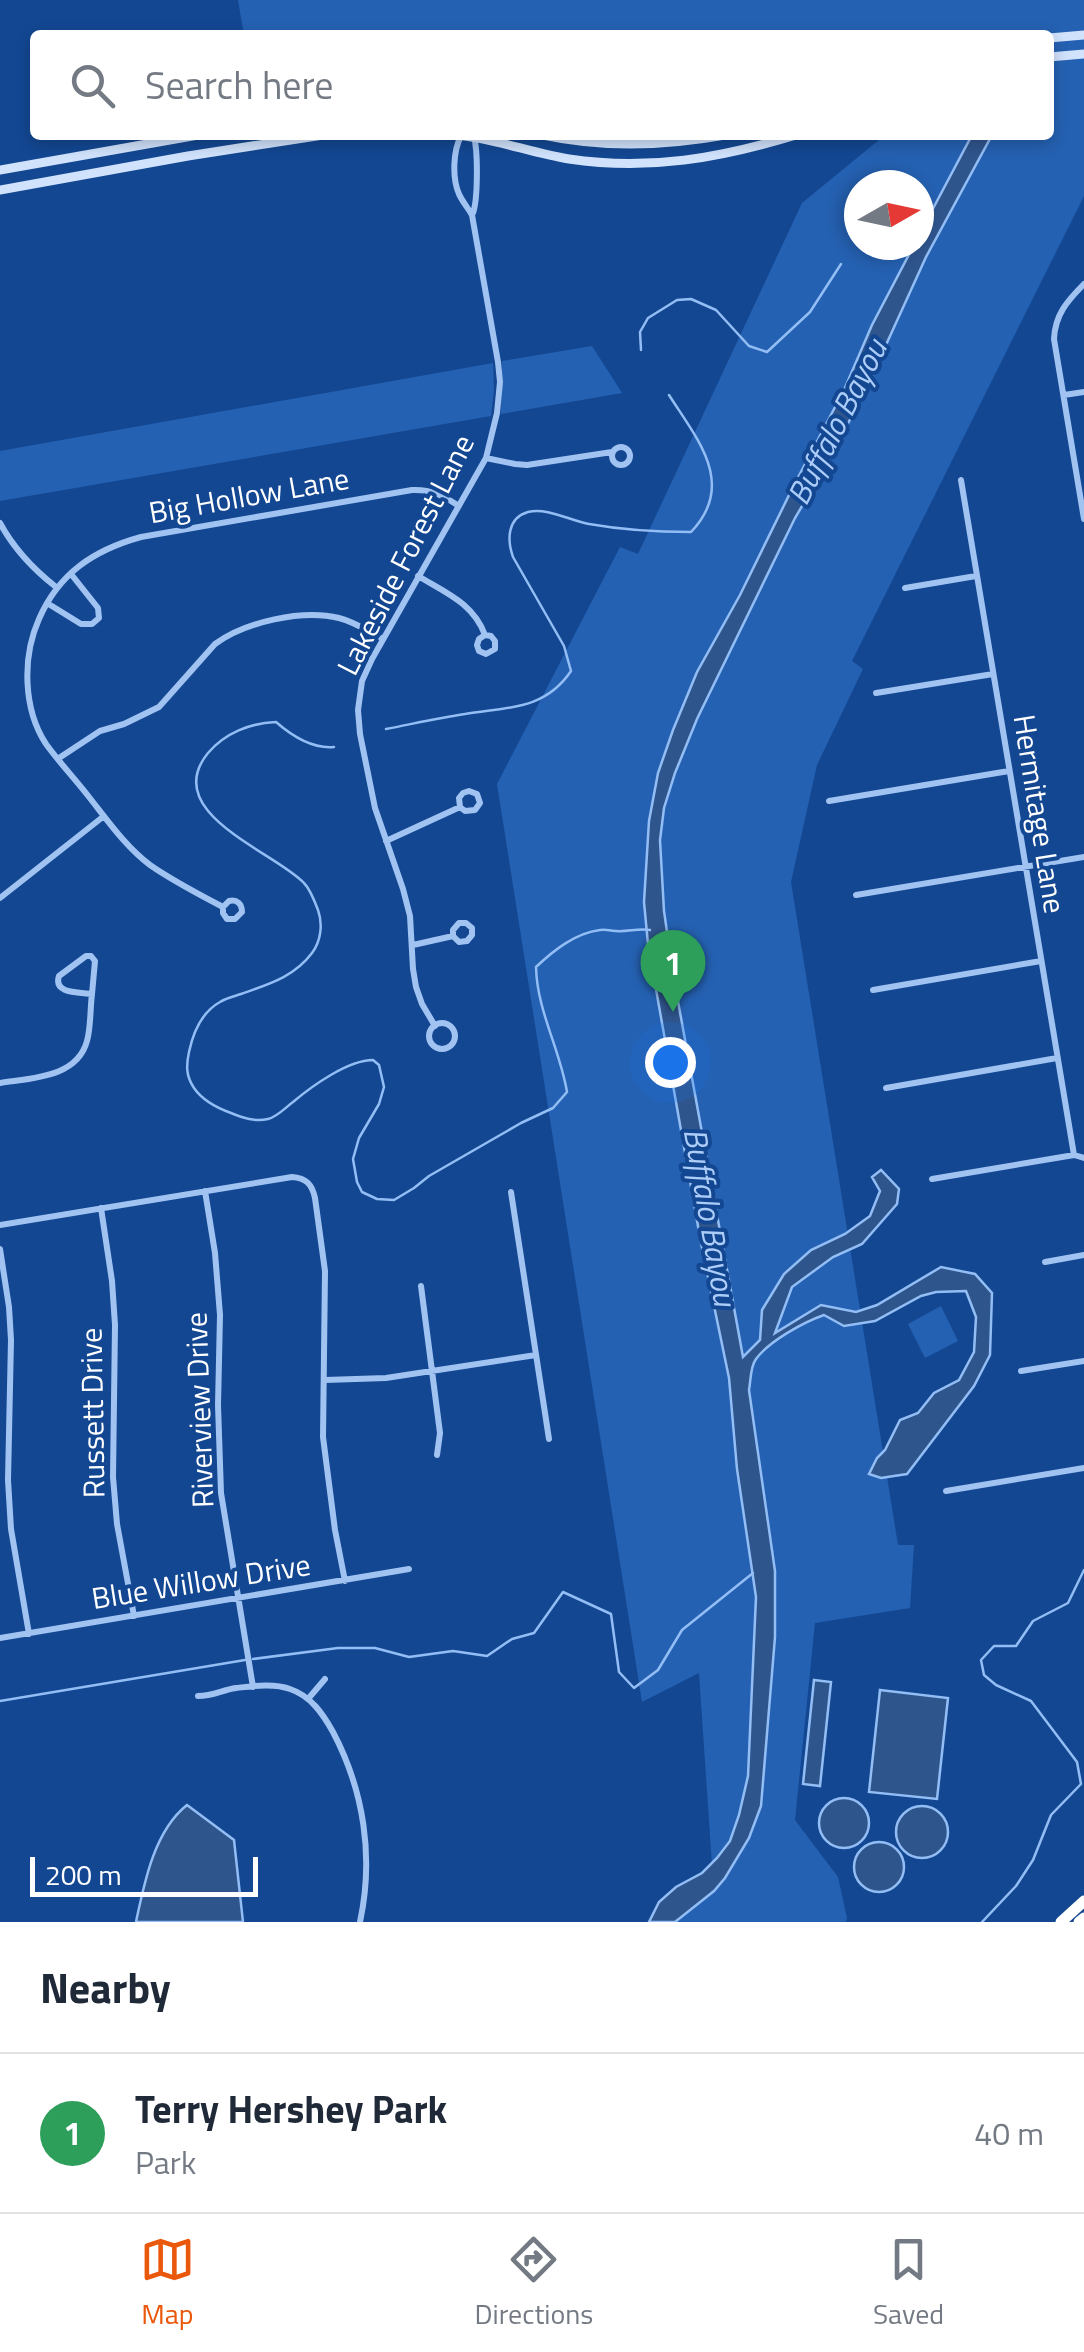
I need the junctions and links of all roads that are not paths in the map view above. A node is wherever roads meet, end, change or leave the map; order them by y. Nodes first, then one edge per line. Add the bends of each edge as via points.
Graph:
1 (1080, 35) edge
2 (1054, 38) edge
3 (1084, 54) edge
4 (1054, 56) edge
5 (163, 140) edge
6 (291, 140) edge
7 (458, 140) edge
8 (475, 140) edge
9 (490, 140) edge
10 (566, 140) edge
11 (699, 140) edge
12 (777, 140) edge
13 (0, 170) edge
14 (0, 190) edge
15 (472, 214) junction
16 (1084, 284) edge
17 (1084, 392) edge
18 (1064, 395) junction
19 (612, 452) dead end
20 (486, 458) junction
21 (960, 480) dead end
22 (460, 506) junction
23 (1084, 519) edge
24 (0, 522) edge
25 (71, 574) junction
26 (418, 576) junction
27 (976, 576) junction
28 (56, 587) junction
29 (905, 588) dead end
30 (47, 603) junction
31 (485, 635) dead end
32 (383, 639) junction
33 (993, 674) junction
34 (876, 693) dead end
35 (58, 758) junction
36 (1009, 771) junction
37 (829, 801) dead end
38 (460, 807) dead end
39 (104, 816) junction
40 (386, 841) junction
41 (1084, 857) edge
42 (1025, 866) junction
43 (856, 895) dead end
44 (0, 898) edge
45 (222, 907) dead end
46 (454, 936) dead end
47 (413, 944) junction
48 (1041, 961) junction
49 (873, 990) dead end
50 (92, 994) junction
51 (435, 1026) junction
52 (1058, 1058) junction
53 (0, 1083) edge
54 (886, 1088) dead end
55 (1074, 1155) junction
56 (1084, 1158) edge
57 (932, 1179) dead end
58 (205, 1191) junction
59 (511, 1192) dead end
60 (101, 1208) junction
61 (0, 1225) edge
62 (0, 1249) edge
63 (1084, 1256) edge
64 (1046, 1262) dead end
65 (421, 1286) dead end
66 (536, 1354) junction
67 (1084, 1361) edge
68 (432, 1371) junction
69 (1021, 1371) dead end
70 (324, 1380) junction
71 (548, 1439) dead end
72 (437, 1455) dead end
73 (1084, 1468) edge
74 (946, 1492) dead end
75 (410, 1569) dead end
76 (345, 1581) junction
77 (239, 1598) junction
78 (134, 1616) junction
79 (29, 1634) junction
80 (0, 1638) edge
81 (326, 1679) dead end
82 (253, 1687) junction
83 (198, 1696) dead end
84 (308, 1699) junction
85 (1084, 1901) edge
86 (360, 1922) edge
87 (1060, 1922) edge

1 - 2 main road
3 - 4 main road
5 - 13 main road
6 - 14 main road
7 - 15 street, Lakeside Forest Lane via 456,185
8 - 15 street, Lakeside Forest Lane
9 - 12 main road via 568,159 636,164 718,156
10 - 11 main road
15 - 20 street, Lakeside Forest Lane via 500,382
16 - 18 street via 1067,300 1055,327
17 - 18 street
18 - 23 street
19 - 20 street via 526,464
20 - 22 street, Lakeside Forest Lane
21 - 27 street, Hermitage Lane
22 - 25 street, Big Hollow Lane via 436,492 412,490 142,537 113,545
22 - 26 street, Lakeside Forest Lane
24 - 28 street via 24,558
25 - 28 street, Big Hollow Lane
25 - 30 street via 99,618 81,624
26 - 31 street via 460,600
26 - 32 street, Lakeside Forest Lane
27 - 29 street
27 - 33 street, Hermitage Lane
28 - 30 street, Big Hollow Lane
30 - 35 street, Big Hollow Lane via 35,629 27,680 37,724
32 - 35 street via 335,617 249,626 215,644 158,707
32 - 40 street, Lakeside Forest Lane via 362,682 358,710
33 - 34 street
33 - 36 street, Hermitage Lane
35 - 39 street, Big Hollow Lane
36 - 37 street
36 - 42 street, Hermitage Lane
38 - 40 street
39 - 44 street
39 - 45 street, Big Hollow Lane via 147,863
40 - 47 street, Lakeside Forest Lane
41 - 42 street
42 - 43 street
42 - 48 street, Hermitage Lane
46 - 47 street
47 - 51 street, Lakeside Forest Lane via 416,987
48 - 49 street
48 - 52 street, Hermitage Lane
50 - 50 street via 95,961 86,956 56,981 62,990
50 - 53 street via 87,1042 73,1064
51 - 51 street, Lakeside Forest Lane via 451,1027 450,1047 431,1042
52 - 54 street
52 - 55 street, Hermitage Lane
55 - 56 street
55 - 57 street
58 - 60 street
58 - 70 street via 292,1177 313,1188 325,1270
58 - 77 street, Riverview Drive via 219,1287 222,1493
59 - 66 street
60 - 61 street
60 - 78 street, Russett Drive via 115,1325 113,1477
62 - 79 street via 11,1340 11,1529
63 - 64 street
65 - 68 street
66 - 68 street
66 - 71 street
67 - 69 street
68 - 70 street
68 - 72 street
70 - 76 street via 326,1470
73 - 74 street
75 - 76 street, Blue Willow Drive
76 - 77 street, Blue Willow Drive
77 - 78 street, Blue Willow Drive
77 - 82 street, Riverview Drive
78 - 79 street, Blue Willow Drive
79 - 80 street, Blue Willow Drive
81 - 84 street
82 - 83 street
82 - 84 street via 290,1688
84 - 86 street via 330,1726 356,1788 366,1850
85 - 87 highway

